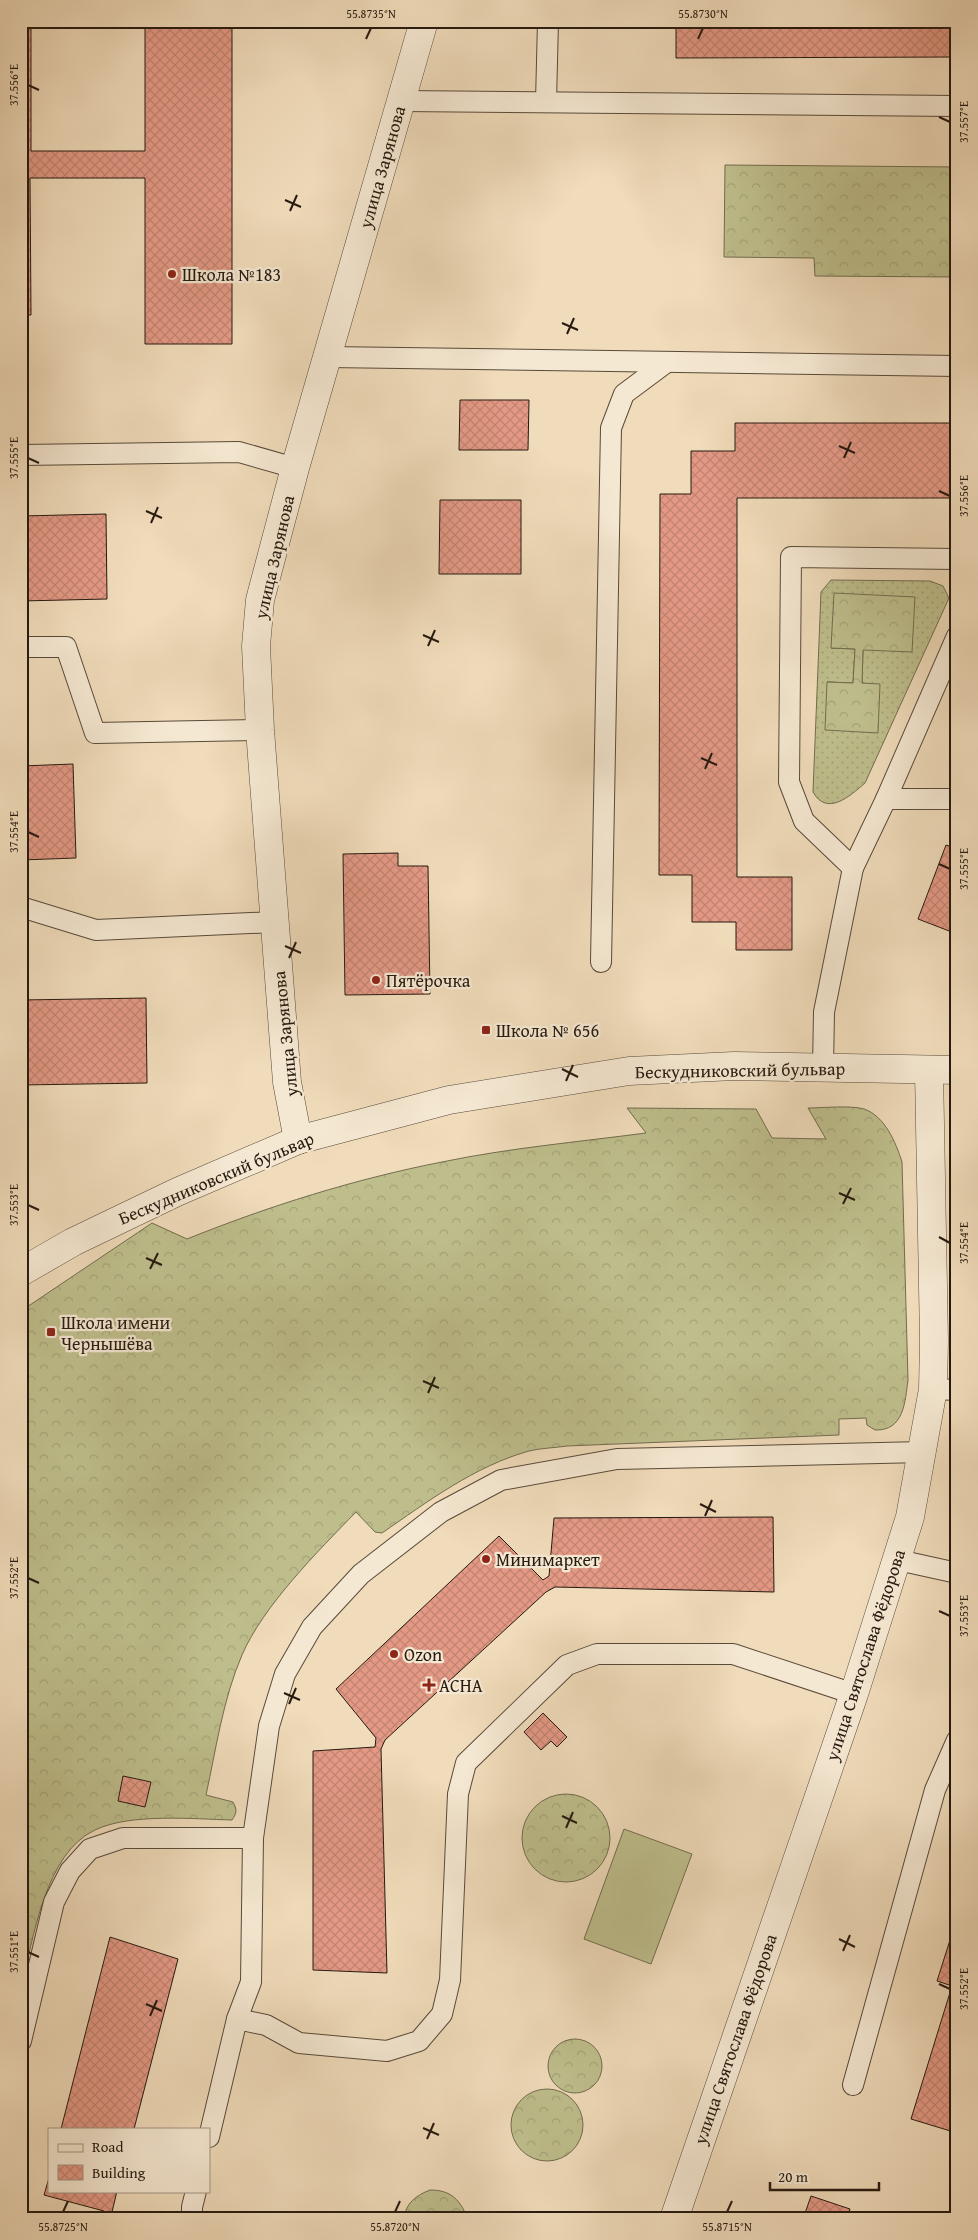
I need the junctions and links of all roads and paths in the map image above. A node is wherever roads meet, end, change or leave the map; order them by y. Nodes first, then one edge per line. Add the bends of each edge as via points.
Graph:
1 (424, 21) edge
2 (548, 21) edge
3 (401, 101) junction
4 (546, 102) junction
5 (957, 106) edge
6 (328, 357) junction
7 (667, 362) junction
8 (957, 366) edge
9 (21, 455) edge
10 (296, 468) junction
11 (957, 559) edge
12 (957, 636) edge
13 (21, 647) edge
14 (260, 730) junction
15 (886, 799) junction
16 (957, 799) edge
17 (852, 868) junction
18 (21, 907) edge
19 (274, 922) junction
20 (601, 962) dead end
21 (824, 1067) junction
22 (929, 1070) junction
23 (957, 1070) edge
24 (298, 1140) junction
25 (21, 1272) edge
26 (945, 1389) edge
27 (923, 1452) junction
28 (898, 1560) junction
29 (957, 1573) edge
30 (854, 1694) junction
31 (957, 1740) edge
32 (253, 1838) junction
33 (237, 2019) junction
34 (21, 2042) edge
35 (853, 2084) dead end
36 (210, 2133) edge
37 (196, 2192) edge
38 (192, 2219) edge
39 (674, 2219) edge

1 - 3 street, улица Зарянова
2 - 4 lane
3 - 4 lane
3 - 6 street, улица Зарянова
4 - 5 lane
6 - 7 lane
6 - 10 street, улица Зарянова
7 - 8 lane
7 - 20 lane via 624,394 611,428
9 - 10 lane via 239,452
10 - 14 street, улица Зарянова via 260,600 256,646
11 - 17 lane via 791,557 788,782 804,821
12 - 15 lane
13 - 14 lane via 66,647 95,733
14 - 19 street, улица Зарянова
15 - 16 lane
15 - 17 lane
17 - 21 lane via 824,1012
18 - 19 lane via 96,930
19 - 24 street, улица Зарянова via 287,1082
21 - 22 street, Бескудниковский бульвар
21 - 24 street, Бескудниковский бульвар via 734,1066 629,1071 449,1100
22 - 23 street, Бескудниковский бульвар
22 - 26 street, улица Святослава Фёдорова via 934,1341
24 - 25 street, Бескудниковский бульвар via 177,1192 73,1242
26 - 27 street, улица Святослава Фёдорова
27 - 28 street, улица Святослава Фёдорова
27 - 32 lane via 617,1459 502,1480 441,1512 361,1574 312,1628 285,1674 268,1726
28 - 29 lane
28 - 30 street, улица Святослава Фёдорова
30 - 33 lane via 733,1654 597,1654 567,1665 466,1763 458,1794 450,1980 442,2014 419,2041 387,2051 299,2043 266,2024
30 - 39 street, улица Святослава Фёдорова
31 - 35 lane via 935,1790
32 - 33 lane via 251,1982
32 - 34 lane via 123,1838 90,1849 70,1871 54,1902
33 - 36 lane
37 - 38 lane

